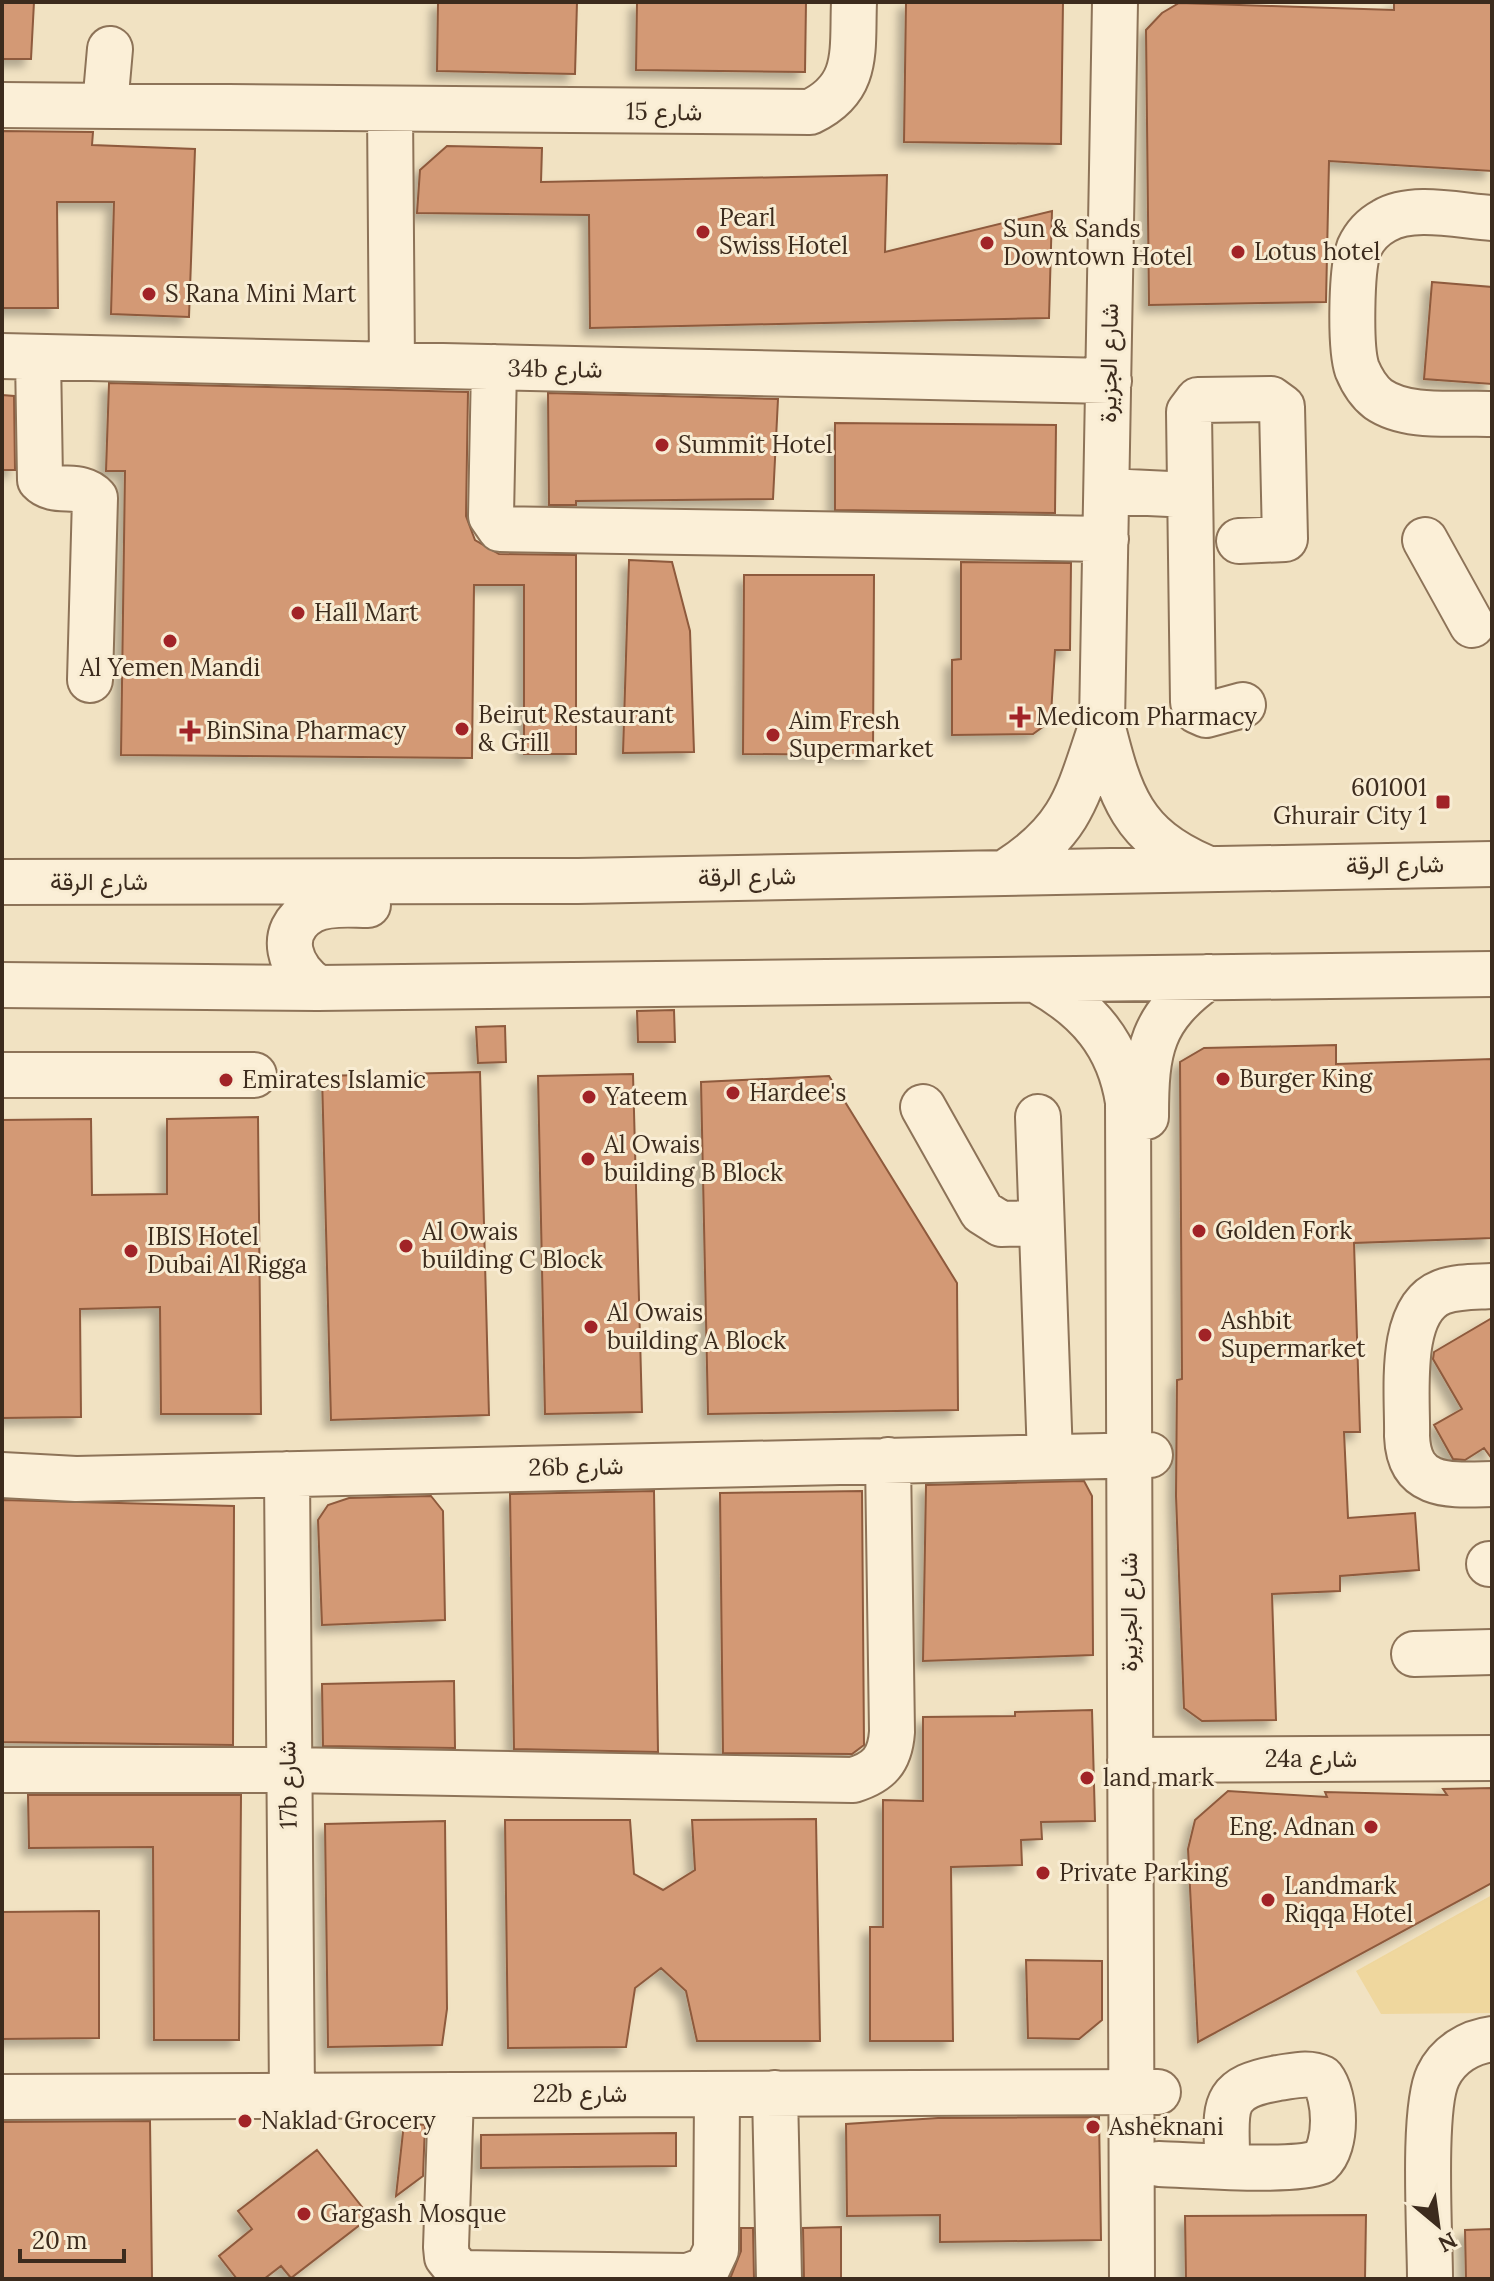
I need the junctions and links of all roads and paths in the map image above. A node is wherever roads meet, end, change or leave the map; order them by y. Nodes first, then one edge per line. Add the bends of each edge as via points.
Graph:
1 (854, 2) edge
2 (1115, 2) edge
3 (110, 49) dead end
4 (2, 105) edge
5 (105, 106) junction
6 (390, 110) junction
7 (1492, 218) edge
8 (20, 356) edge
9 (392, 365) junction
10 (494, 367) junction
11 (1109, 381) junction
12 (1492, 414) edge
13 (1107, 491) junction
14 (1190, 495) junction
15 (1106, 539) junction
16 (1425, 540) dead end
17 (1239, 541) dead end
18 (1472, 625) dead end
19 (90, 680) dead end
20 (1243, 705) dead end
21 (1102, 724) junction
22 (1492, 864) edge
23 (1204, 867) junction
24 (1009, 870) junction
25 (578, 881) junction
26 (2, 882) edge
27 (1492, 974) edge
28 (1208, 977) junction
29 (1038, 981) junction
30 (2, 985) edge
31 (318, 988) junction
32 (2, 1075) edge
33 (254, 1075) dead end
34 (923, 1107) dead end
35 (1038, 1117) dead end
36 (1041, 1223) junction
37 (1492, 1286) edge
38 (1140, 1455) junction
39 (1050, 1457) junction
40 (888, 1460) junction
41 (287, 1474) junction
42 (2, 1475) edge
43 (1492, 1484) edge
44 (1492, 1652) edge
45 (1414, 1654) dead end
46 (1492, 1758) edge
47 (1142, 1760) junction
48 (2, 1770) edge
49 (288, 1770) junction
50 (1492, 2039) edge
51 (1145, 2092) junction
52 (775, 2093) junction
53 (717, 2094) junction
54 (451, 2095) junction
55 (292, 2096) junction
56 (2, 2097) edge
57 (1159, 2164) junction
58 (1227, 2165) dead end
59 (779, 2279) edge
60 (1132, 2279) edge
61 (1160, 2279) edge
62 (1430, 2279) edge

1 - 6 street, شارع 15 via 850,70 843,88 810,112
2 - 11 street, شارع الجزيرة
3 - 5 street
4 - 5 street, شارع 15
5 - 6 street, شارع 15
6 - 9 street
7 - 12 street via 1402,214 1369,232 1355,267 1354,348 1364,384 1394,407
8 - 9 street, 34b شارع
8 - 19 street via 40,480 49,487 87,491 95,498
9 - 10 street, 34b شارع
10 - 11 street, 34b شارع
10 - 15 street via 491,516 500,529
11 - 13 street, شارع الجزيرة
13 - 14 street
13 - 15 street, شارع الجزيرة
14 - 17 street via 1193,403 1279,403 1285,539
14 - 20 street via 1193,702 1206,715
15 - 21 street, شارع الجزيرة
16 - 18 street
21 - 23 street, شارع الجزيرة via 1126,803 1146,831 1172,853
21 - 24 street, شارع الجزيرة via 1077,801 1060,829
22 - 23 street, شارع الرقة
23 - 24 street, شارع الرقة
24 - 25 street, شارع الرقة
25 - 26 street, شارع الرقة
25 - 31 street via 513,902 329,906 310,911 296,925 290,942 292,962 302,978
27 - 28 street
28 - 29 street
28 - 38 street, شارع الجزيرة via 1179,998 1159,1025 1148,1056
29 - 31 street
29 - 38 street, شارع الجزيرة via 1069,998 1095,1022 1114,1051 1125,1084
30 - 31 street
32 - 33 street
34 - 36 street via 982,1212 1001,1224
35 - 36 street
36 - 39 street
37 - 43 street via 1441,1292 1419,1310 1410,1337 1407,1436 1408,1451 1425,1477 1439,1483
38 - 39 street, 26b شارع
38 - 47 street, شارع الجزيرة
39 - 40 street, 26b شارع
40 - 41 street, 26b شارع
40 - 49 street via 891,1750 869,1775 853,1780
41 - 42 street, 26b شارع via 76,1479
41 - 49 street, 17b شارع
44 - 45 street
46 - 47 street, 24a شارع
47 - 51 street, شارع الجزيرة
48 - 49 street
49 - 55 street, 17b شارع
50 - 62 street via 1449,2060 1432,2096
51 - 52 street, 22b شارع
51 - 57 street, شارع الجزيرة
51 - 60 street, شارع الجزيرة
52 - 53 street, 22b شارع
52 - 59 street
53 - 54 street, 22b شارع
53 - 54 street via 716,2250 707,2269 688,2276 460,2273 446,2247
54 - 55 street, 22b شارع
55 - 56 street, 22b شارع
57 - 58 street
57 - 61 street, شارع الجزيرة

